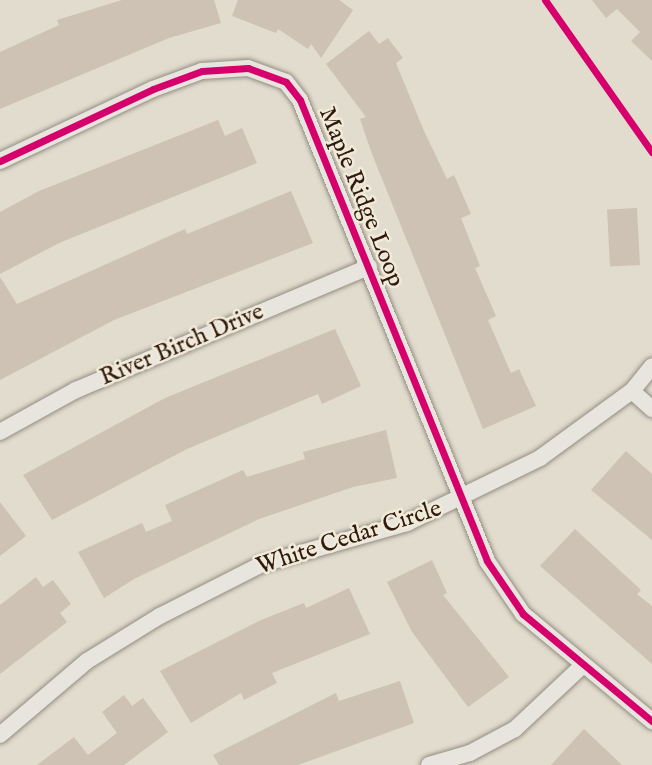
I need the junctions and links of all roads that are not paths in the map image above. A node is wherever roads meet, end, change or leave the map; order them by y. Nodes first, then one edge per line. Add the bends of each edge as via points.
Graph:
1 (0, 161) edge
2 (369, 267) junction
3 (652, 366) edge
4 (632, 391) junction
5 (652, 408) edge
6 (0, 432) edge
7 (463, 499) junction
8 (582, 666) junction
9 (652, 721) edge
10 (0, 735) edge
11 (429, 765) edge

1 - 2 street, Maple Ridge Loop via 153,89 202,71 248,68 286,82 300,100
2 - 6 street, River Birch Drive via 76,390
2 - 7 street, Maple Ridge Loop
3 - 4 street, White Cedar Circle
4 - 5 street
4 - 7 street, White Cedar Circle via 540,458
7 - 8 street, Maple Ridge Loop via 487,561 523,614
7 - 10 street, White Cedar Circle via 407,523 250,570 160,616 87,661
8 - 9 street, Maple Ridge Loop
8 - 11 street via 515,729 470,753

